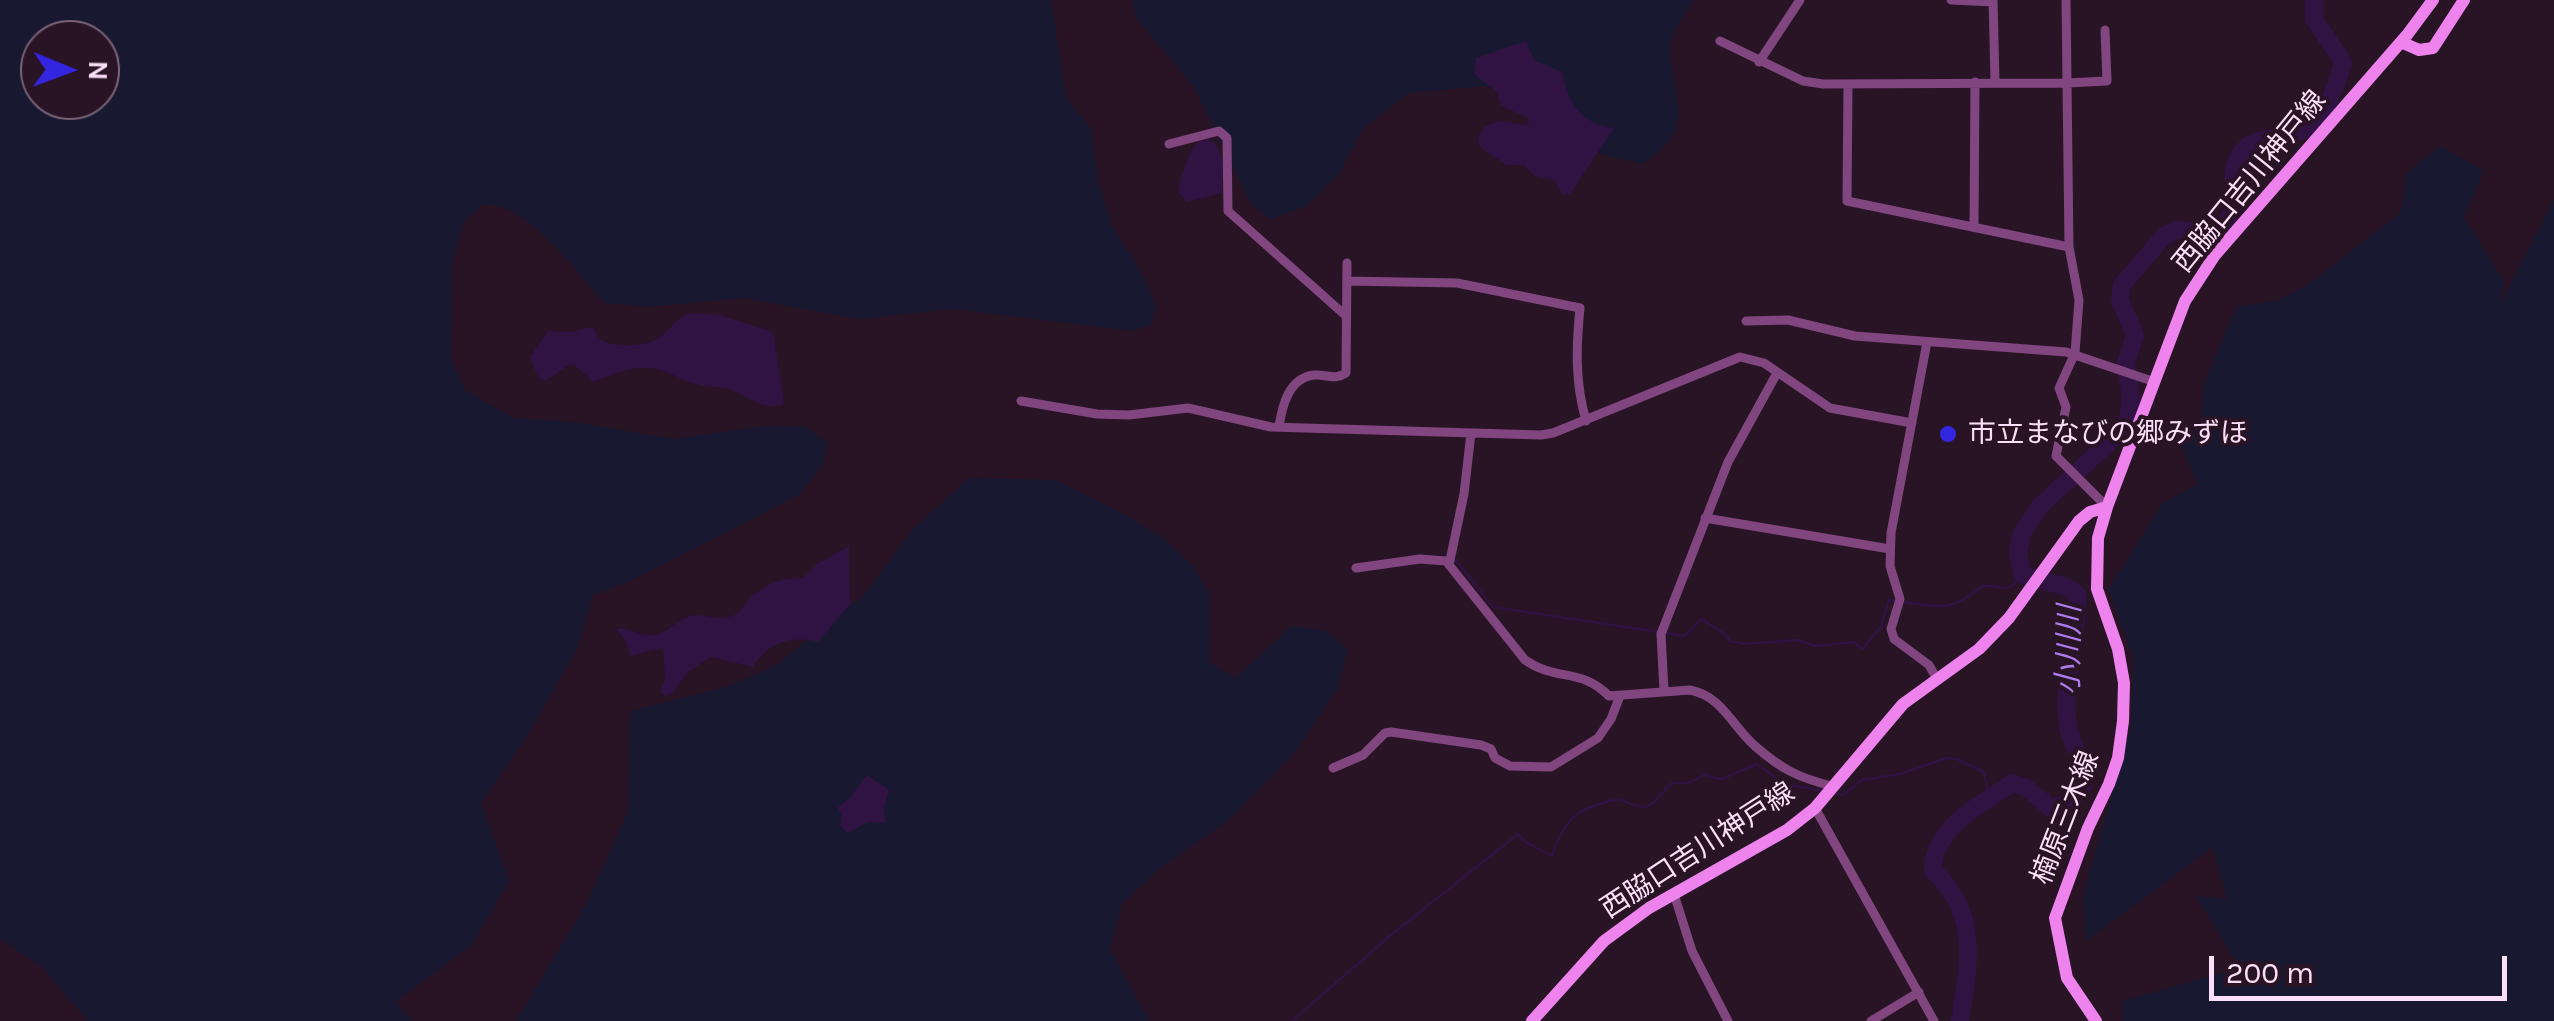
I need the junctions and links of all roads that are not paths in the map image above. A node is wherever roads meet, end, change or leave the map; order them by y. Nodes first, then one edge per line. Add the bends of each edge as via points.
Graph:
1 (1800, 0) edge
2 (1950, 0) edge
3 (2066, 0) edge
4 (2433, 0) edge
5 (2464, 0) edge
6 (1993, 1) edge
7 (2105, 30) dead end
8 (1720, 41) dead end
9 (2402, 42) junction
10 (1760, 62) junction
11 (1975, 82) junction
12 (1995, 82) junction
13 (2067, 82) junction
14 (1848, 84) junction
15 (1168, 144) dead end
16 (1974, 228) junction
17 (2069, 247) junction
18 (1347, 262) dead end
19 (1347, 281) junction
20 (1346, 316) junction
21 (1746, 321) dead end
22 (1927, 342) junction
23 (2076, 353) junction
24 (1777, 374) junction
25 (2155, 382) junction
26 (1020, 401) dead end
27 (1586, 421) junction
28 (1912, 423) junction
29 (1279, 428) junction
30 (1471, 434) junction
31 (2107, 507) junction
32 (1705, 518) junction
33 (1890, 549) junction
34 (1449, 566) junction
35 (1356, 568) dead end
36 (1937, 679) junction
37 (1664, 691) junction
38 (1620, 696) junction
39 (1334, 768) dead end
40 (1823, 797) junction
41 (1674, 894) junction
42 (1919, 992) junction
43 (1532, 1021) edge
44 (1728, 1021) edge
45 (1871, 1021) edge
46 (1934, 1021) edge
47 (2096, 1021) edge

1 - 10 street
2 - 6 street
3 - 13 street
4 - 9 main road
5 - 9 main road via 2433,48
6 - 12 street
7 - 13 street via 2107,81
8 - 10 street
9 - 25 main road, 西脇口吉川神戸線 via 2214,255 2186,301
10 - 14 street via 1802,81
11 - 12 street
11 - 14 street
11 - 16 street
12 - 13 street
13 - 17 street
14 - 16 street via 1847,201
15 - 20 street via 1224,133 1228,211
16 - 17 street
17 - 23 street via 2078,300
18 - 19 street
19 - 20 street
19 - 27 street via 1457,283 1580,308 1576,374
20 - 29 street via 1346,374 1302,380 1283,403
21 - 22 street via 1788,320 1854,336
22 - 23 street
22 - 28 street
23 - 25 street
23 - 31 street via 2059,388 2066,407 2056,456
24 - 27 street via 1764,362 1740,356
24 - 28 street via 1830,408
24 - 32 street
25 - 31 main road, 西脇口吉川神戸線
26 - 29 street via 1098,414 1188,408
27 - 30 street via 1541,435
28 - 33 street
29 - 30 street
30 - 34 street
31 - 36 main road, 西脇口吉川神戸線 via 2079,520 2009,618
31 - 47 main road, 楠原三木線 via 2098,538 2098,589 2118,648 2124,721 2114,771 2055,918 2067,978
32 - 33 street
32 - 37 street via 1661,634
33 - 36 street via 1900,599 1894,639
34 - 35 street via 1420,559
34 - 38 street via 1525,660 1542,671 1593,680 1609,696
36 - 40 main road, 西脇口吉川神戸線 via 1903,704
37 - 38 street
37 - 40 street via 1712,697 1752,744
38 - 39 street via 1598,738 1551,767 1510,766 1481,745 1385,732 1354,761
40 - 41 main road, 西脇口吉川神戸線 via 1787,830
40 - 42 street
41 - 43 main road, 西脇口吉川神戸線 via 1604,941
41 - 44 street via 1692,951
42 - 45 street
42 - 46 street

